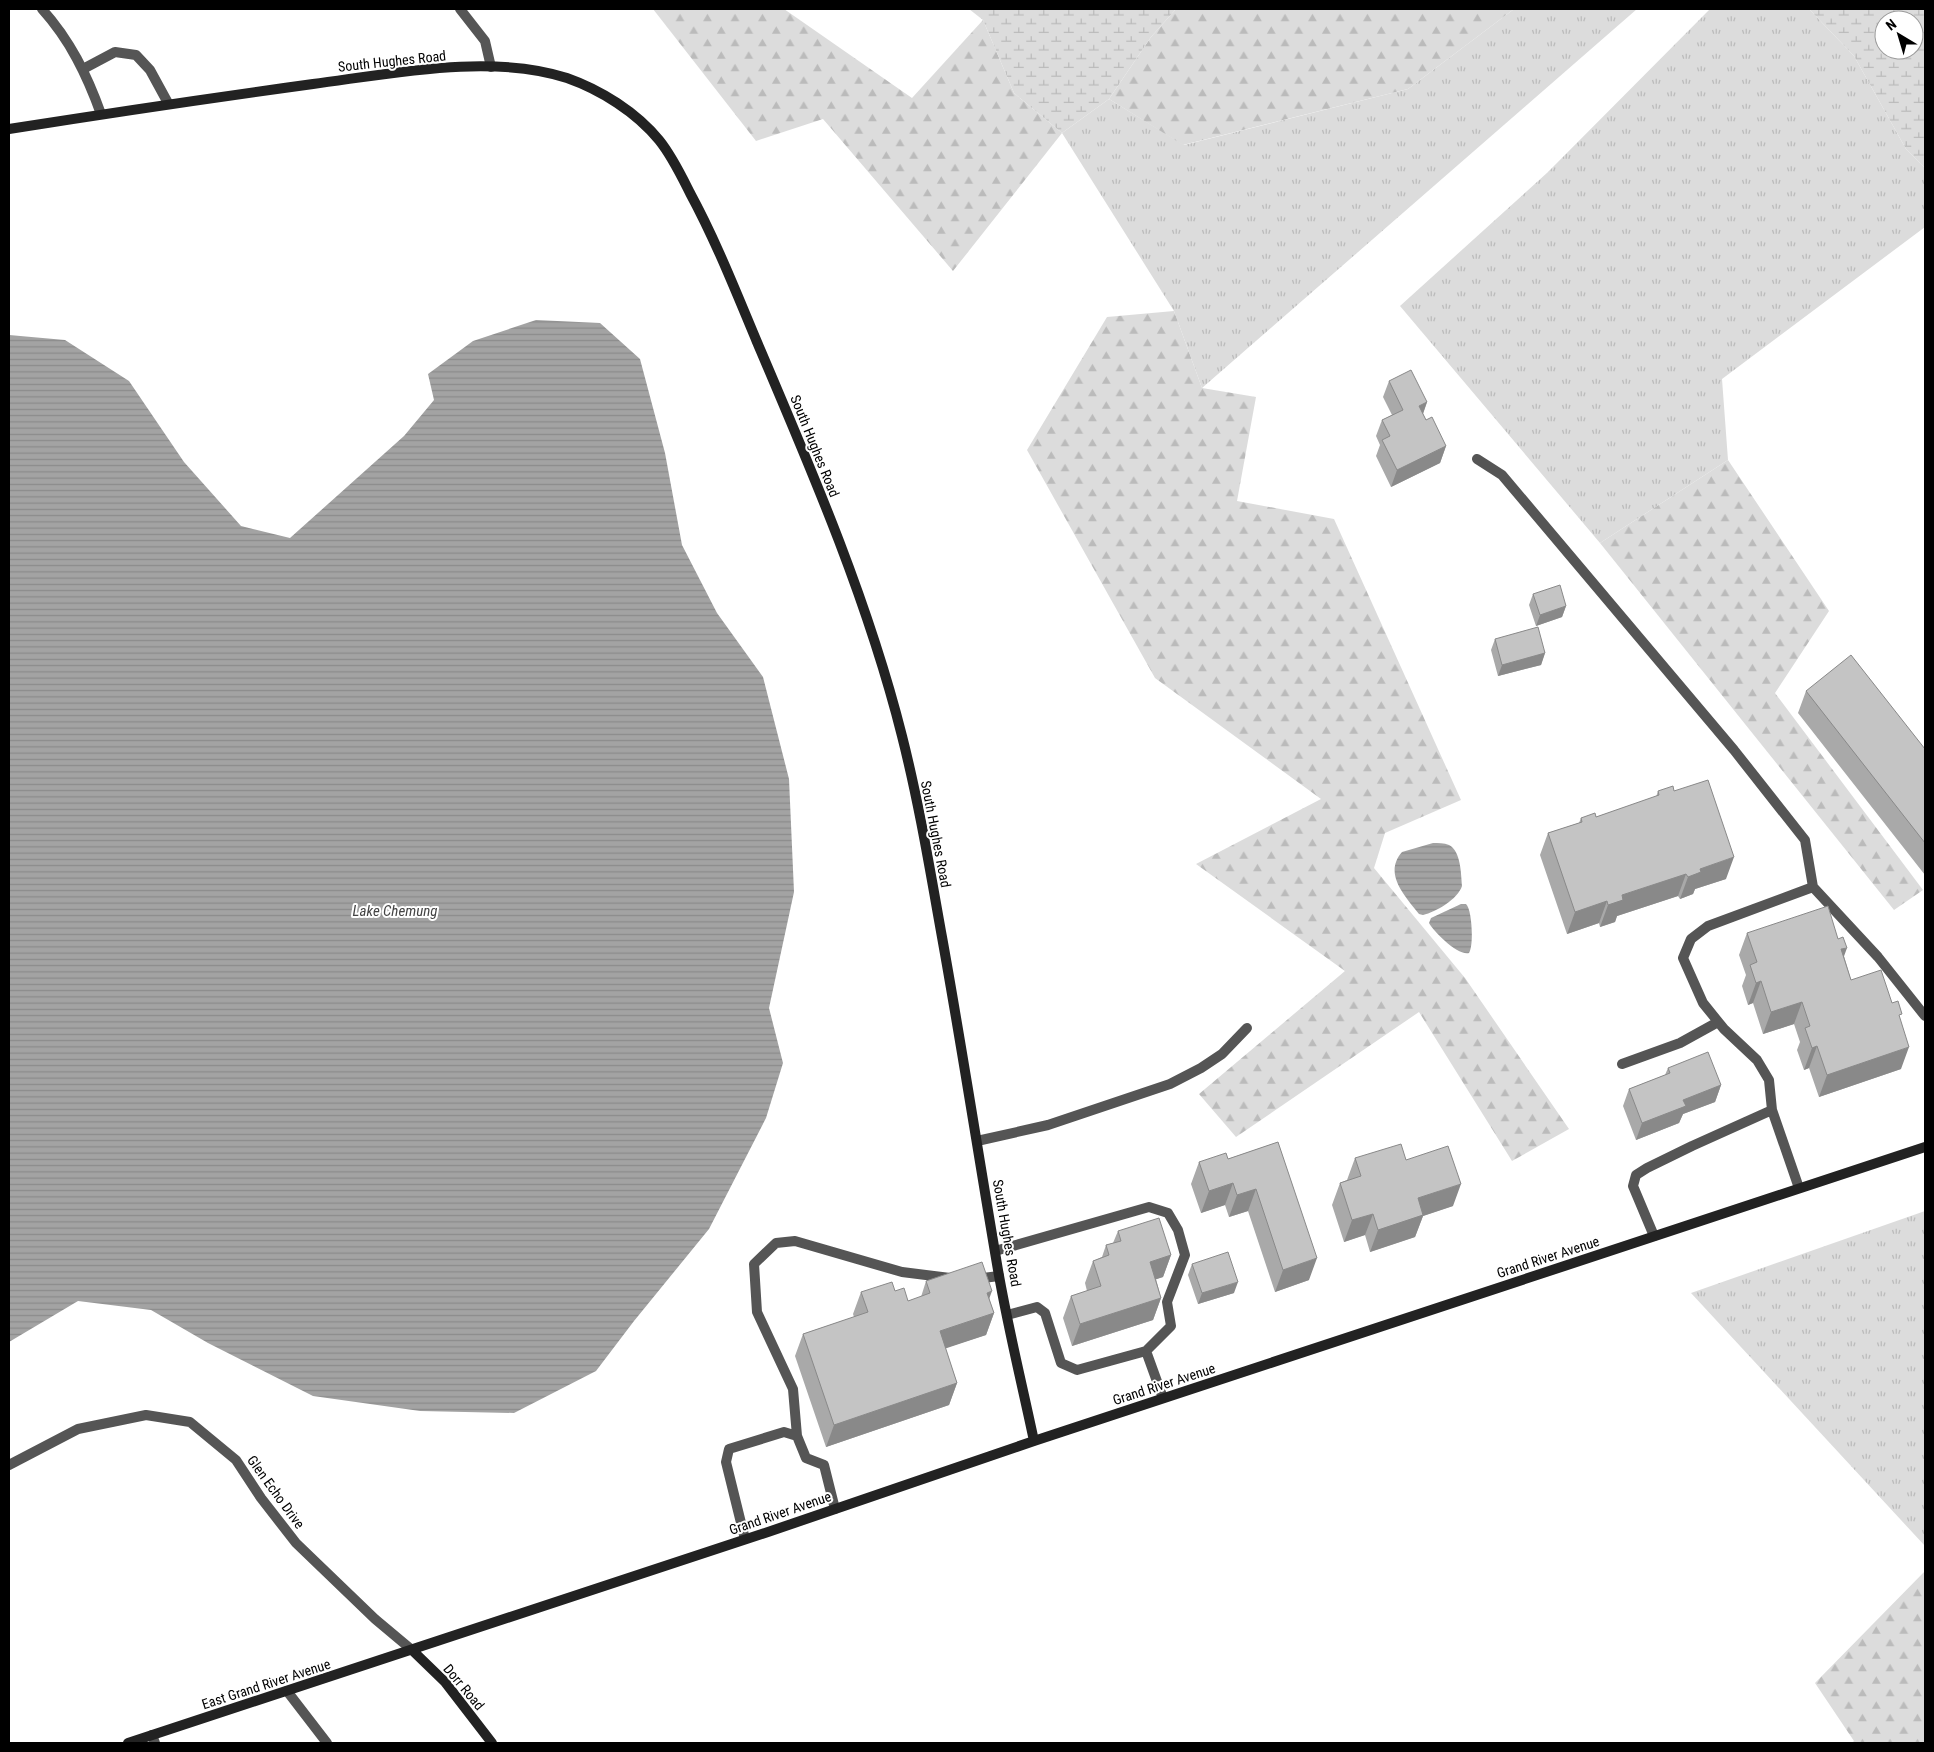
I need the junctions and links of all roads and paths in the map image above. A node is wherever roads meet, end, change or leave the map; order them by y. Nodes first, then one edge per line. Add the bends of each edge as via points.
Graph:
1 (42, 9) edge
2 (460, 9) edge
3 (491, 67) junction
4 (83, 69) junction
5 (168, 103) junction
6 (101, 114) junction
7 (9, 129) edge
8 (1477, 459) dead end
9 (1813, 888) junction
10 (1925, 1016) edge
11 (1718, 1022) junction
12 (1247, 1028) dead end
13 (1622, 1064) dead end
14 (1772, 1110) junction
15 (977, 1141) junction
16 (1925, 1147) edge
17 (1799, 1188) junction
18 (1654, 1236) junction
19 (995, 1251) junction
20 (999, 1276) junction
21 (1007, 1314) junction
22 (1146, 1351) junction
23 (1163, 1398) junction
24 (797, 1436) junction
25 (1034, 1441) junction
26 (9, 1465) edge
27 (835, 1509) junction
28 (745, 1539) junction
29 (412, 1650) junction
30 (287, 1691) junction
31 (154, 1739) edge
32 (128, 1743) edge
33 (327, 1743) edge
34 (492, 1743) edge

1 - 4 street via 72,48
2 - 3 street via 486,41
3 - 5 street, South Hughes Road via 436,68
3 - 15 street, South Hughes Road via 528,69 566,78 618,103 647,128 671,157 708,226 800,442 876,646 902,735 922,827
4 - 5 street via 115,52 136,56 150,70
4 - 6 street
5 - 6 street, South Hughes Road
6 - 7 street, South Hughes Road
8 - 9 street via 1502,475 1734,750 1805,840
9 - 10 street via 1878,957
9 - 11 street via 1708,926 1691,939 1683,958 1703,1003
11 - 13 street via 1680,1043
11 - 14 street via 1757,1060 1769,1080
12 - 15 street via 1222,1054 1170,1084 1048,1124
14 - 17 street
14 - 18 street via 1636,1175 1633,1186
15 - 19 street, South Hughes Road
16 - 17 street, Grand River Avenue
17 - 18 street, Grand River Avenue
18 - 23 street, Grand River Avenue
19 - 20 street, South Hughes Road
19 - 22 street via 1149,1207 1168,1213 1178,1230 1185,1255 1167,1302 1171,1326
20 - 21 street, South Hughes Road
20 - 24 street via 971,1279 902,1272 795,1241 776,1243 754,1264 757,1312 793,1389
21 - 22 street via 1037,1307 1044,1313 1061,1363 1077,1370
21 - 25 street, South Hughes Road
22 - 23 street
23 - 25 street, Grand River Avenue
24 - 27 street via 806,1458 824,1464
24 - 28 street via 784,1432 728,1449 726,1462
25 - 27 street, Grand River Avenue
26 - 29 street, Glen Echo Drive via 78,1429 146,1414 190,1422 236,1460 296,1543
27 - 28 street, Grand River Avenue
28 - 29 street, Grand River Avenue
29 - 30 street, East Grand River Avenue
29 - 34 street, Dorr Road via 445,1682
30 - 31 street, East Grand River Avenue
30 - 33 street
31 - 32 street, East Grand River Avenue

